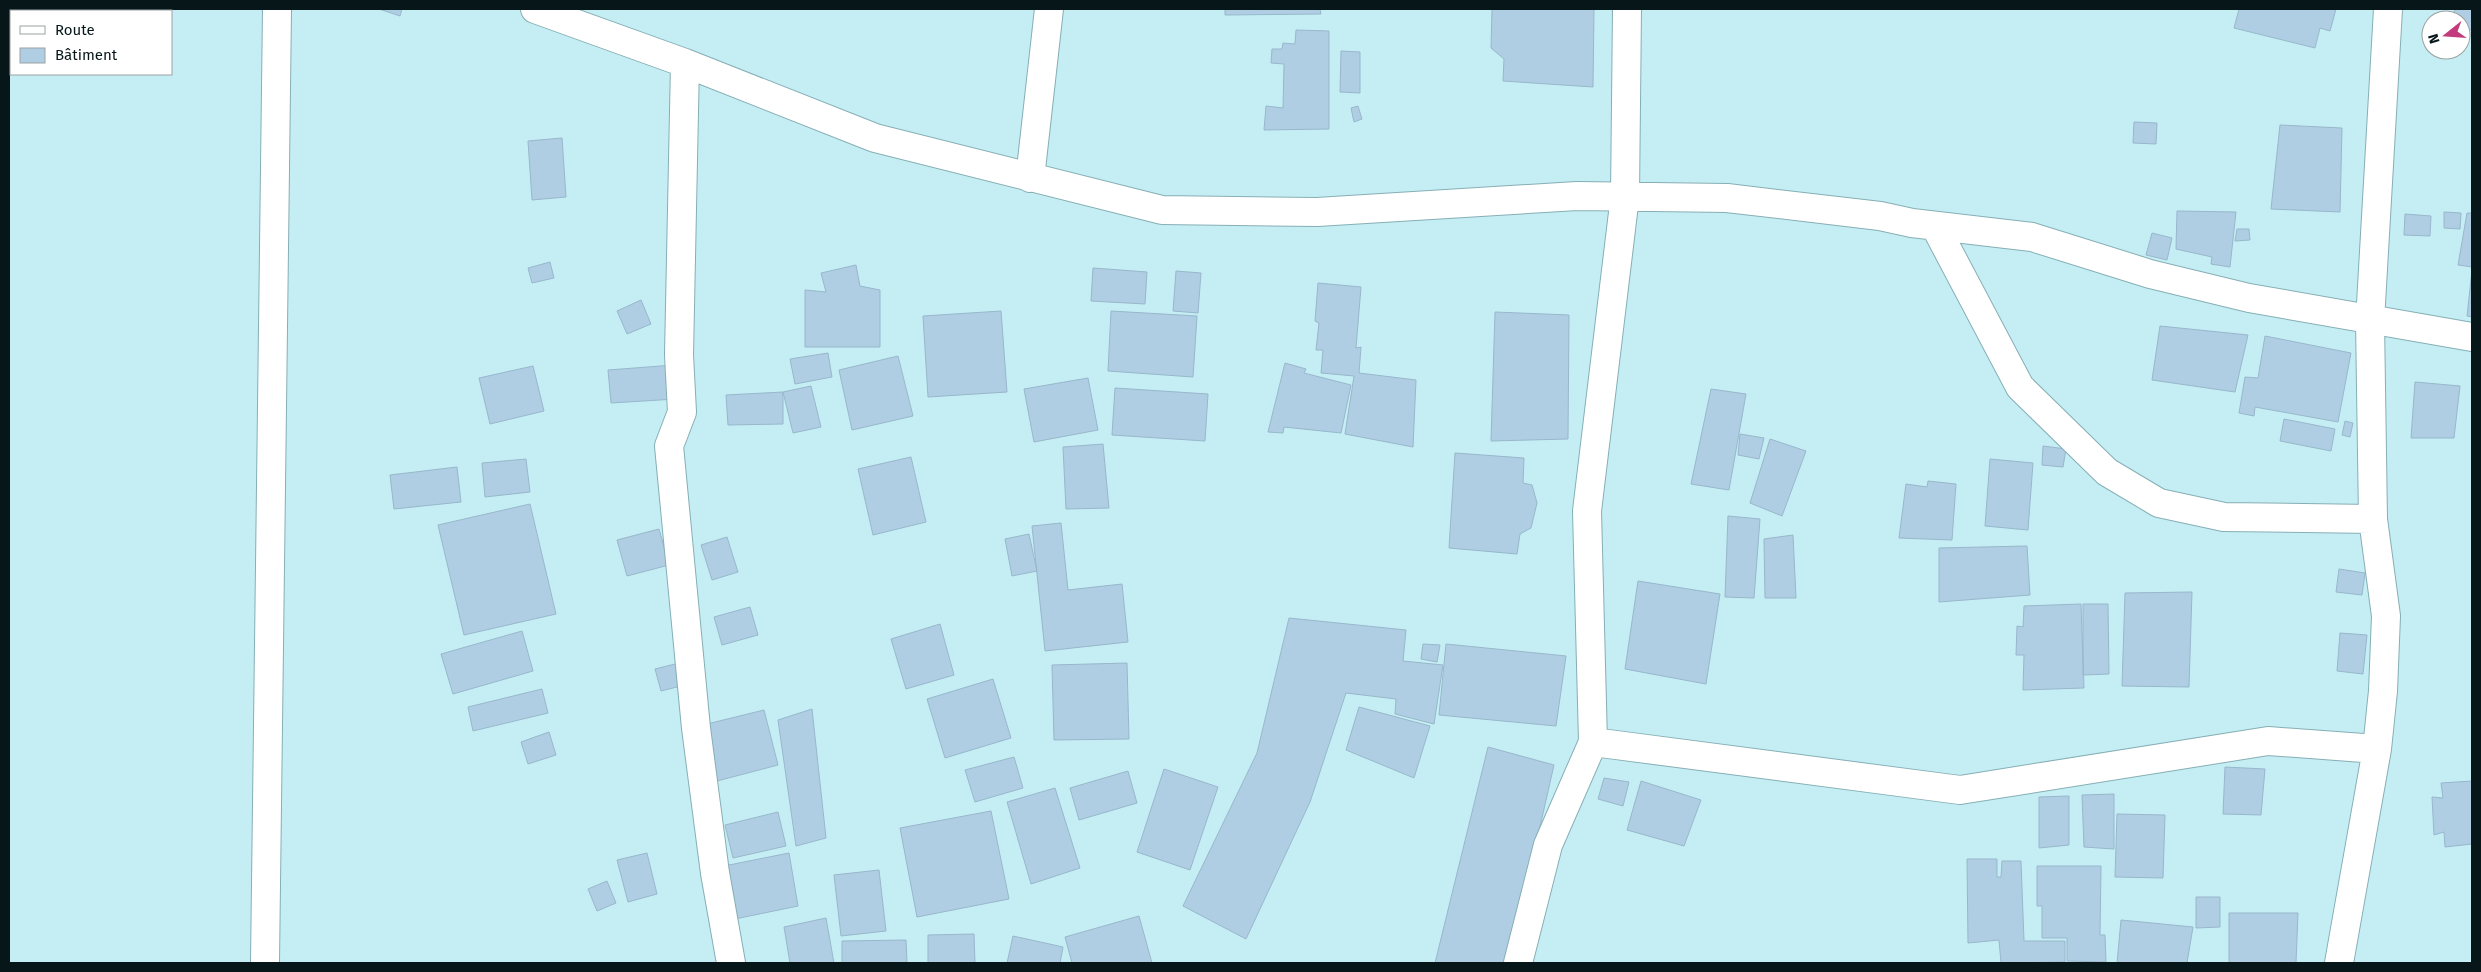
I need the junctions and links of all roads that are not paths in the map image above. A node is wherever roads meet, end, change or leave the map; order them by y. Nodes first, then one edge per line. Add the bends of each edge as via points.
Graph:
1 (277, 9) edge
2 (535, 9) edge
3 (1049, 9) edge
4 (1627, 9) edge
5 (2388, 9) edge
6 (684, 63) junction
7 (1030, 178) junction
8 (1625, 196) junction
9 (1923, 224) junction
10 (2370, 321) junction
11 (2472, 337) edge
12 (2373, 519) junction
13 (1593, 742) junction
14 (2377, 749) junction
15 (265, 963) edge
16 (731, 963) edge
17 (1518, 963) edge
18 (2339, 963) edge

1 - 15 street
2 - 6 street
3 - 7 street
4 - 8 street
5 - 10 street
6 - 7 street via 875,138
6 - 16 street via 679,355 682,412 669,446 696,728 715,873
7 - 8 street via 1162,210 1316,212
8 - 9 street via 1727,198
8 - 13 street via 1587,511
9 - 10 street via 2032,237 2159,276 2249,298
9 - 12 street via 2020,387 2107,472 2159,503 2224,517
10 - 11 street
10 - 12 street
12 - 14 street via 2386,616
13 - 14 street via 1960,790 2268,741
13 - 17 street via 1548,846
14 - 18 street

